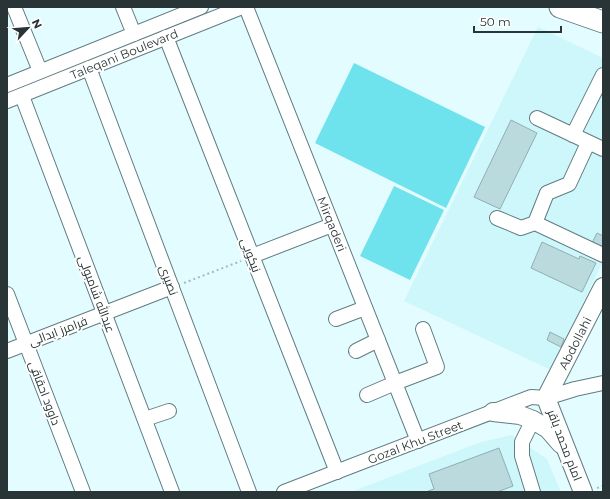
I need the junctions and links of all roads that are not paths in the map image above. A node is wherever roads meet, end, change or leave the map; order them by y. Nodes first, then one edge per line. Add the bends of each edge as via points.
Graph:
1 (14, 7) edge
2 (123, 7) edge
3 (201, 7) edge
4 (242, 7) edge
5 (246, 7) edge
6 (560, 7) edge
7 (585, 7) edge
8 (602, 21) edge
9 (134, 34) junction
10 (166, 38) junction
11 (89, 68) junction
12 (40, 71) junction
13 (603, 75) edge
14 (8, 81) edge
15 (22, 96) junction
16 (7, 101) edge
17 (537, 118) dead end
18 (573, 136) junction
19 (588, 142) junction
20 (603, 149) edge
21 (497, 218) dead end
22 (535, 223) junction
23 (332, 225) junction
24 (603, 255) edge
25 (252, 256) junction
26 (172, 287) junction
27 (603, 289) edge
28 (7, 294) edge
29 (365, 308) junction
30 (104, 313) junction
31 (336, 319) dead end
32 (423, 329) dead end
33 (378, 340) junction
34 (26, 344) junction
35 (7, 351) edge
36 (356, 351) dead end
37 (395, 383) junction
38 (603, 383) edge
39 (367, 396) dead end
40 (546, 398) junction
41 (169, 411) dead end
42 (493, 412) junction
43 (145, 420) junction
44 (533, 420) junction
45 (418, 441) junction
46 (567, 452) junction
47 (337, 472) junction
48 (83, 492) edge
49 (172, 492) edge
50 (249, 492) edge
51 (284, 492) edge
52 (533, 492) edge
53 (583, 492) edge

1 - 12 street
2 - 9 street
3 - 9 street, Taleqani Boulevard
4 - 10 street, Taleqani Boulevard
5 - 23 street, Mirqaderi
6 - 8 highway
7 - 8 highway
9 - 12 street, Taleqani Boulevard
10 - 11 street, Taleqani Boulevard
10 - 25 street, نیکویی
11 - 15 street, Taleqani Boulevard
11 - 26 street, نصیری
12 - 14 street, Taleqani Boulevard
13 - 18 street
15 - 16 street, Taleqani Boulevard
15 - 30 street, عبدالله شامبولی
17 - 18 street
18 - 19 street
19 - 20 street
19 - 22 street via 569,184 547,193
21 - 22 street via 520,228
22 - 24 street
23 - 25 street
23 - 29 street, Mirqaderi
25 - 47 street, نیکویی
26 - 30 street, فرامرز ابدالی
26 - 50 street, نصیری
27 - 40 main road, Abdollahi
28 - 34 street, داوود احقاقی
29 - 31 street
29 - 33 street, Mirqaderi
30 - 34 street, فرامرز ابدالی
30 - 43 street, عبدالله شامبولی
32 - 37 street via 437,367
33 - 36 street
33 - 37 street, Mirqaderi
34 - 35 street, فرامرز ابدالی
34 - 48 street, داوود احقاقی
37 - 39 street
37 - 45 street, Mirqaderi
38 - 40 street, Gozal Khu Street
40 - 42 street, Gozal Khu Street via 531,397
40 - 46 main road, امام محمد باقر
41 - 43 street
42 - 44 main road via 520,415
42 - 45 street, Gozal Khu Street
43 - 49 street, عبدالله شامبولی
44 - 46 main road via 548,429
44 - 52 street via 522,442 522,456
45 - 47 street, Gozal Khu Street
46 - 53 main road, امام محمد باقر
47 - 51 street, Gozal Khu Street

